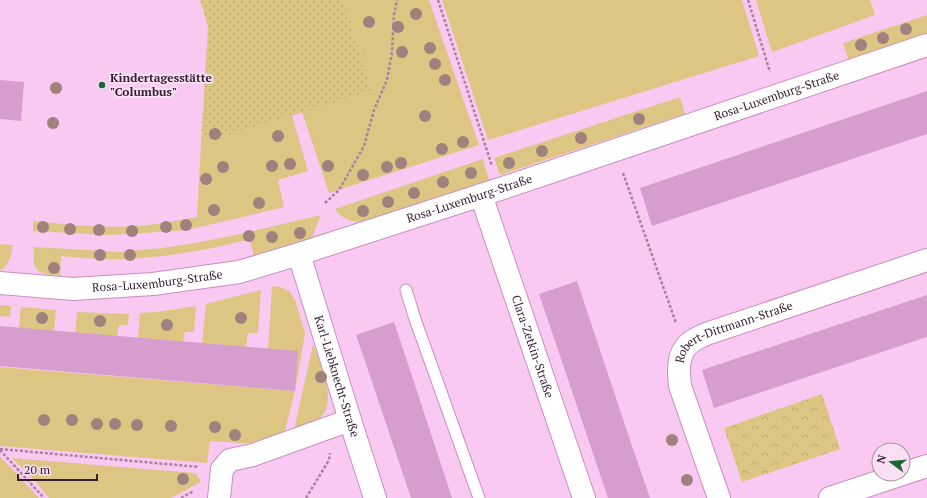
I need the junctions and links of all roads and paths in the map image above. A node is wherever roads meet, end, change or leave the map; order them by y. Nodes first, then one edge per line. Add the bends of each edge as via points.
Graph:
1 (397, 0) edge
2 (438, 0) edge
3 (748, 0) edge
4 (927, 45) edge
5 (777, 96) junction
6 (614, 150) junction
7 (490, 192) junction
8 (325, 202) dead end
9 (299, 254) junction
10 (927, 260) edge
11 (0, 283) edge
12 (406, 290) dead end
13 (685, 348) junction
14 (343, 423) junction
15 (0, 450) edge
16 (927, 466) edge
17 (222, 469) junction
18 (44, 498) edge
19 (219, 498) edge
20 (306, 498) edge
21 (375, 498) edge
22 (479, 498) edge
23 (584, 498) edge
24 (718, 498) edge
25 (830, 498) edge

1 - 8 path via 387,80 374,110 364,146 339,190
2 - 7 path
3 - 5 path
4 - 5 street, Rosa-Luxemburg-Straße
5 - 6 street, Rosa-Luxemburg-Straße
6 - 7 street, Rosa-Luxemburg-Straße
6 - 13 path
7 - 9 street, Rosa-Luxemburg-Straße
7 - 23 street, Clara-Zetkin-Straße
9 - 11 street, Rosa-Luxemburg-Straße via 238,272 153,284 73,289
9 - 14 street, Karl-Liebknecht-Straße
10 - 13 street, Robert-Dittmann-Straße via 709,333 694,340
12 - 22 lane
13 - 24 street, Robert-Dittmann-Straße via 679,362 680,386
14 - 17 street via 253,455 230,460
14 - 20 path via 329,460
14 - 21 street, Karl-Liebknecht-Straße
15 - 17 path
15 - 18 path
16 - 25 street
17 - 19 street

